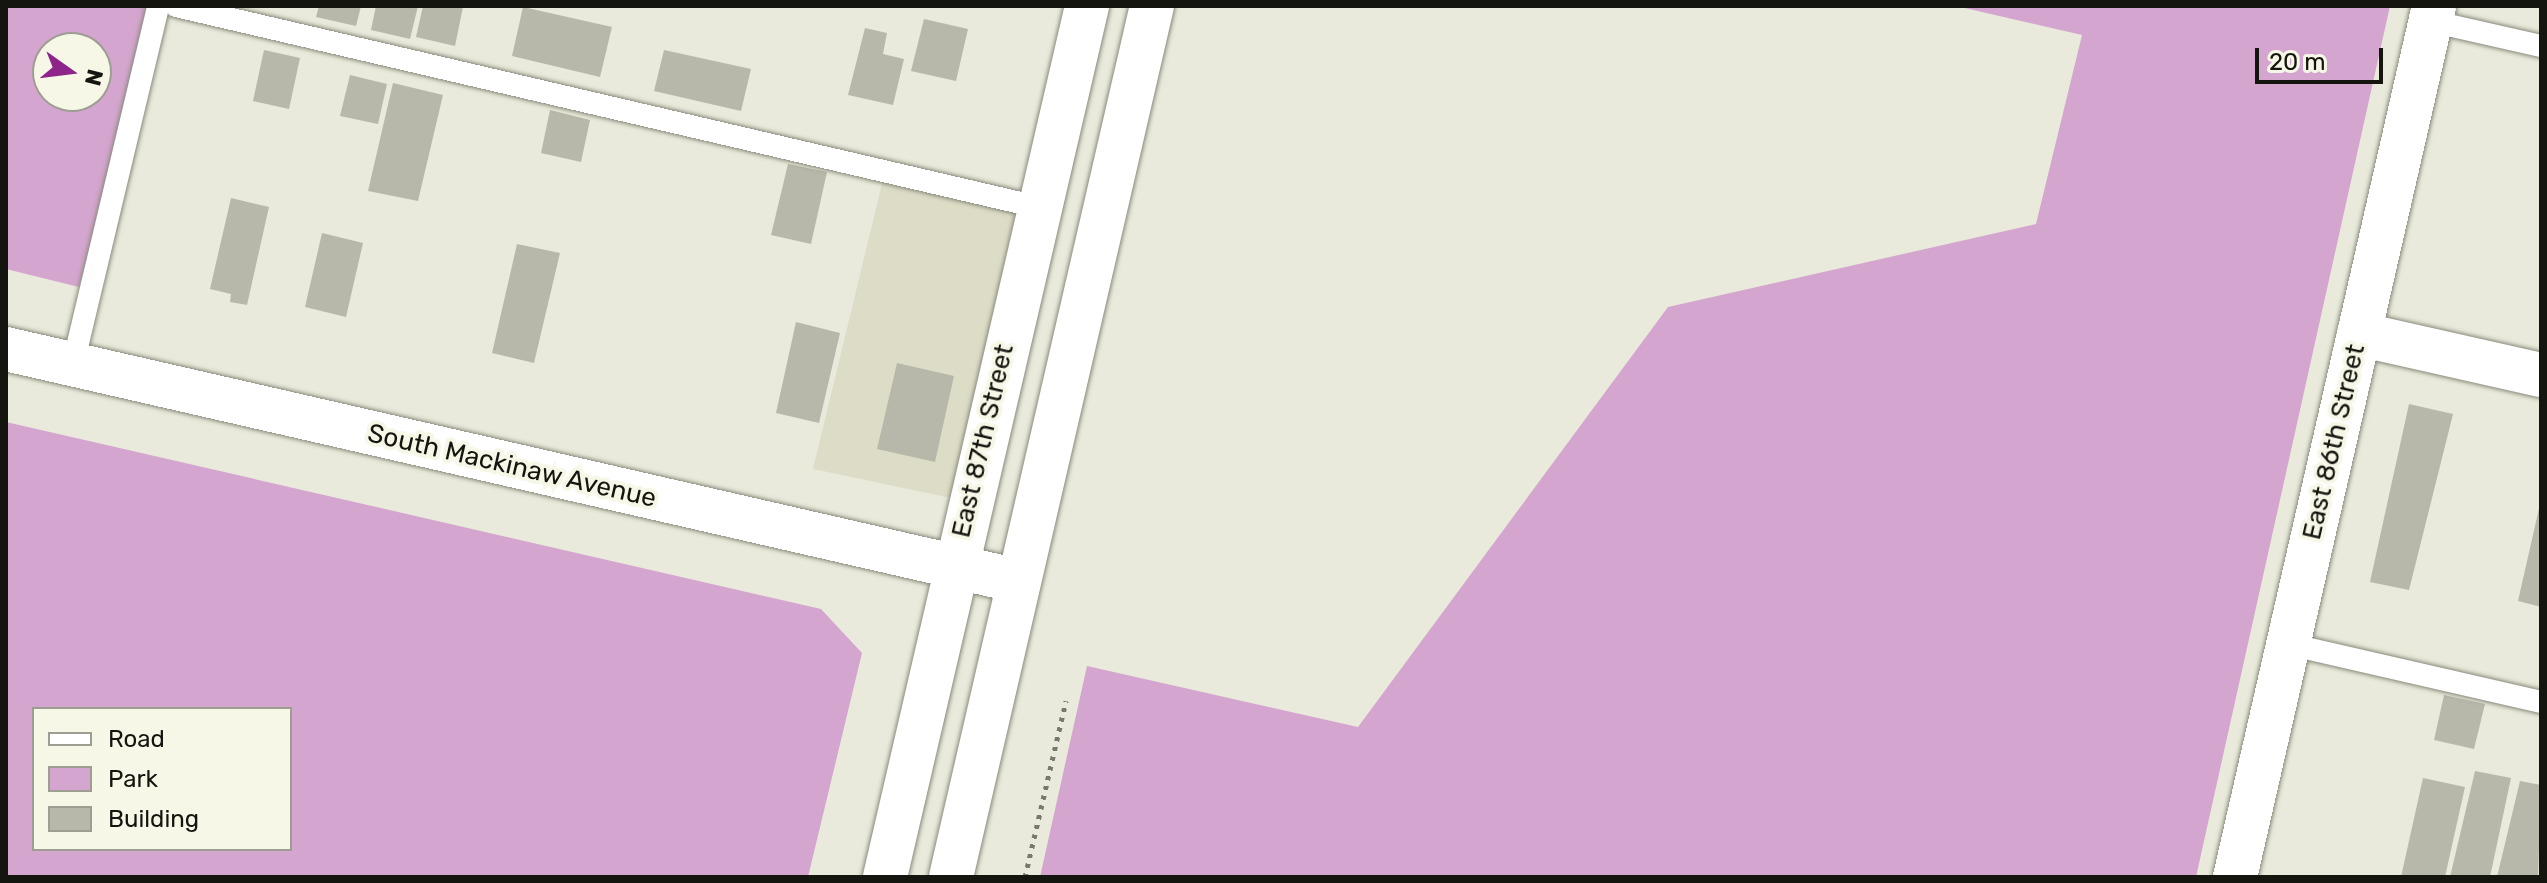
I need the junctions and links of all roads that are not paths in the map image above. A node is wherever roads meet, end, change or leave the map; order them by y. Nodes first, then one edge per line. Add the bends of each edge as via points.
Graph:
1 (158, 6) edge
2 (176, 6) edge
3 (1087, 6) edge
4 (1152, 6) edge
5 (2432, 13) edge
6 (2541, 46) edge
7 (1038, 207) junction
8 (2359, 334) junction
9 (6, 349) edge
10 (73, 364) junction
11 (2541, 375) edge
12 (953, 566) junction
13 (1018, 581) junction
14 (2288, 644) junction
15 (2541, 702) edge
16 (885, 877) edge
17 (951, 877) edge
18 (2235, 877) edge

1 - 10 lane
2 - 7 lane
3 - 7 main road, East 87th Street
4 - 13 main road
5 - 6 lane
5 - 8 main road, East 86th Street
7 - 12 main road, East 87th Street
8 - 11 main road
8 - 14 main road, East 86th Street
9 - 10 main road, South Mackinaw Avenue
10 - 12 main road, South Mackinaw Avenue
12 - 13 main road, South Mackinaw Avenue
12 - 16 main road, East 87th Street
13 - 17 main road
14 - 15 lane
14 - 18 main road, East 86th Street

